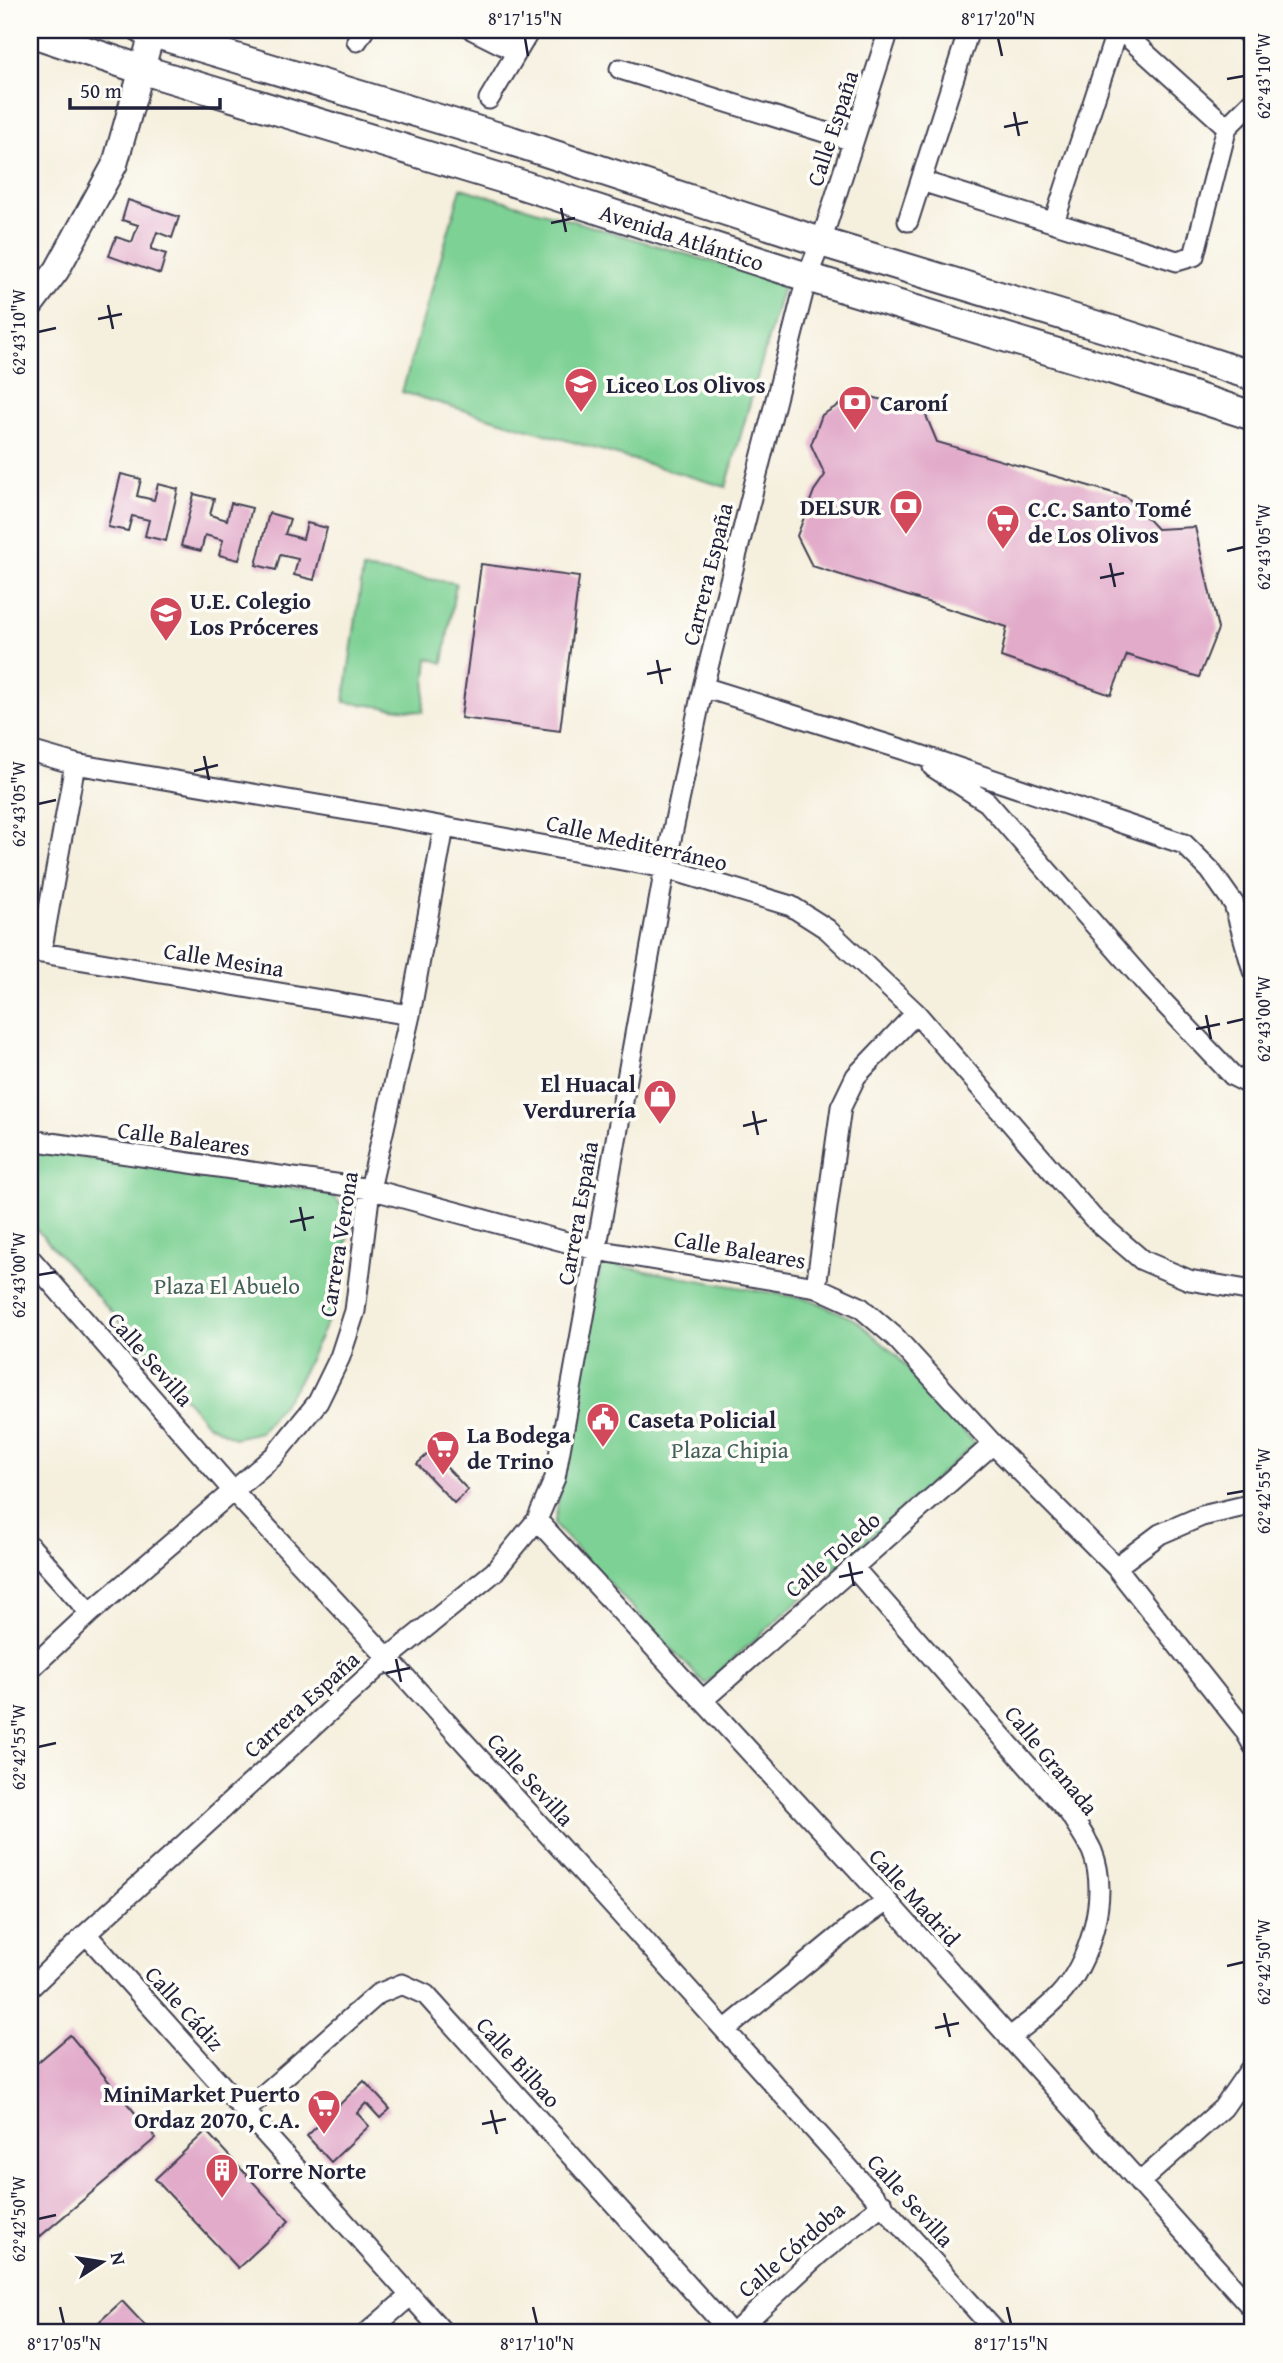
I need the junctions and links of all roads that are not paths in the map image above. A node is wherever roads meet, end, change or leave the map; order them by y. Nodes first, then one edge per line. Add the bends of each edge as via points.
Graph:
1 (473, 30) edge
2 (530, 30) edge
3 (890, 30) edge
4 (969, 30) edge
5 (1119, 30) edge
6 (1244, 30) edge
7 (149, 31) edge
8 (30, 32) edge
9 (1253, 40) edge
10 (517, 52) junction
11 (140, 69) junction
12 (620, 69) dead end
13 (489, 99) dead end
14 (1253, 101) edge
15 (1227, 127) junction
16 (853, 141) junction
17 (921, 181) junction
18 (908, 221) dead end
19 (1054, 222) junction
20 (821, 242) junction
21 (807, 277) junction
22 (30, 306) edge
23 (1253, 376) edge
24 (1253, 416) edge
25 (703, 687) junction
26 (30, 751) edge
27 (908, 751) junction
28 (75, 764) junction
29 (444, 827) junction
30 (664, 868) junction
31 (35, 952) edge
32 (1253, 971) edge
33 (916, 1013) junction
34 (410, 1015) junction
35 (1253, 1086) edge
36 (30, 1140) edge
37 (370, 1189) junction
38 (596, 1250) junction
39 (30, 1258) edge
40 (816, 1287) junction
41 (1253, 1291) edge
42 (993, 1444) junction
43 (234, 1492) junction
44 (1253, 1504) edge
45 (537, 1520) junction
46 (30, 1546) edge
47 (853, 1567) junction
48 (1116, 1567) junction
49 (90, 1613) junction
50 (388, 1658) junction
51 (30, 1669) edge
52 (703, 1700) junction
53 (1253, 1745) edge
54 (887, 1901) junction
55 (86, 1934) junction
56 (30, 1988) edge
57 (725, 2030) junction
58 (1009, 2038) junction
59 (1253, 2065) edge
60 (244, 2112) junction
61 (1139, 2183) junction
62 (883, 2204) junction
63 (410, 2296) junction
64 (1253, 2309) edge
65 (367, 2333) edge
66 (444, 2333) edge
67 (733, 2333) edge
68 (997, 2333) edge

1 - 10 street
2 - 10 street
3 - 16 street, Calle España
4 - 17 street
5 - 15 street
5 - 19 street
6 - 9 street
7 - 11 street
7 - 20 main road, Avenida Atlántico via 512,141
8 - 11 main road, Avenida Atlántico
10 - 13 street
11 - 21 main road, Avenida Atlántico
11 - 22 street via 114,163 57,270
12 - 16 street
14 - 15 street
15 - 19 street via 1194,256 1177,261
16 - 20 street, Calle España
17 - 18 street
17 - 19 street
20 - 21 street, Carrera España
20 - 23 main road, Avenida Atlántico
21 - 24 main road, Avenida Atlántico
21 - 25 street, Carrera España
25 - 27 street
25 - 30 street, Carrera España
26 - 28 street, Calle Mediterráneo
27 - 32 street via 1184,844 1234,904
27 - 35 street via 987,802 1233,1076
28 - 29 street, Calle Mediterráneo
28 - 31 street
29 - 30 street, Calle Mediterráneo
29 - 34 street, Carrera Verona
30 - 33 street, Calle Mediterráneo via 791,906 827,929
30 - 38 street, Carrera España
31 - 34 street, Calle Mesina
33 - 40 street via 856,1076 841,1107
33 - 41 street, Calle Mediterráneo via 1093,1218 1142,1260 1189,1280
34 - 37 street, Carrera Verona
36 - 37 street, Calle Baleares
37 - 38 street, Calle Baleares
37 - 43 street, Carrera Verona via 355,1311 340,1357 318,1402 274,1456
38 - 40 street, Calle Baleares
38 - 45 street, Carrera España via 555,1478
39 - 43 street, Calle Sevilla
40 - 42 street, Calle Baleares via 860,1307 895,1337
42 - 47 street, Calle Toledo
42 - 48 street, Calle Baleares
43 - 49 street, Carrera Verona
43 - 50 street, Calle Sevilla
44 - 48 street via 1202,1516 1160,1534
45 - 50 street, Carrera España via 494,1572
45 - 52 street, Calle Madrid
46 - 49 street
47 - 52 street, Calle Toledo
47 - 58 street, Calle Granada via 1070,1814 1092,1853 1098,1887 1096,1928 1078,1970 1059,1997
48 - 53 street, Calle Baleares
49 - 51 street, Carrera Verona
50 - 55 street, Carrera España
50 - 57 street, Calle Sevilla
52 - 54 street, Calle Madrid
54 - 57 street
54 - 58 street, Calle Madrid
55 - 56 street, Carrera España
55 - 60 street, Calle Cádiz
57 - 62 street, Calle Sevilla
58 - 61 street, Calle Madrid
59 - 61 street via 1223,2108
60 - 63 street, Calle Cádiz
60 - 67 street, Calle Bilbao via 378,1994 402,1984 426,1995
61 - 64 street, Calle Madrid
62 - 67 street, Calle Córdoba via 819,2254
62 - 68 street, Calle Sevilla
63 - 65 street
63 - 66 street, Calle Cádiz

